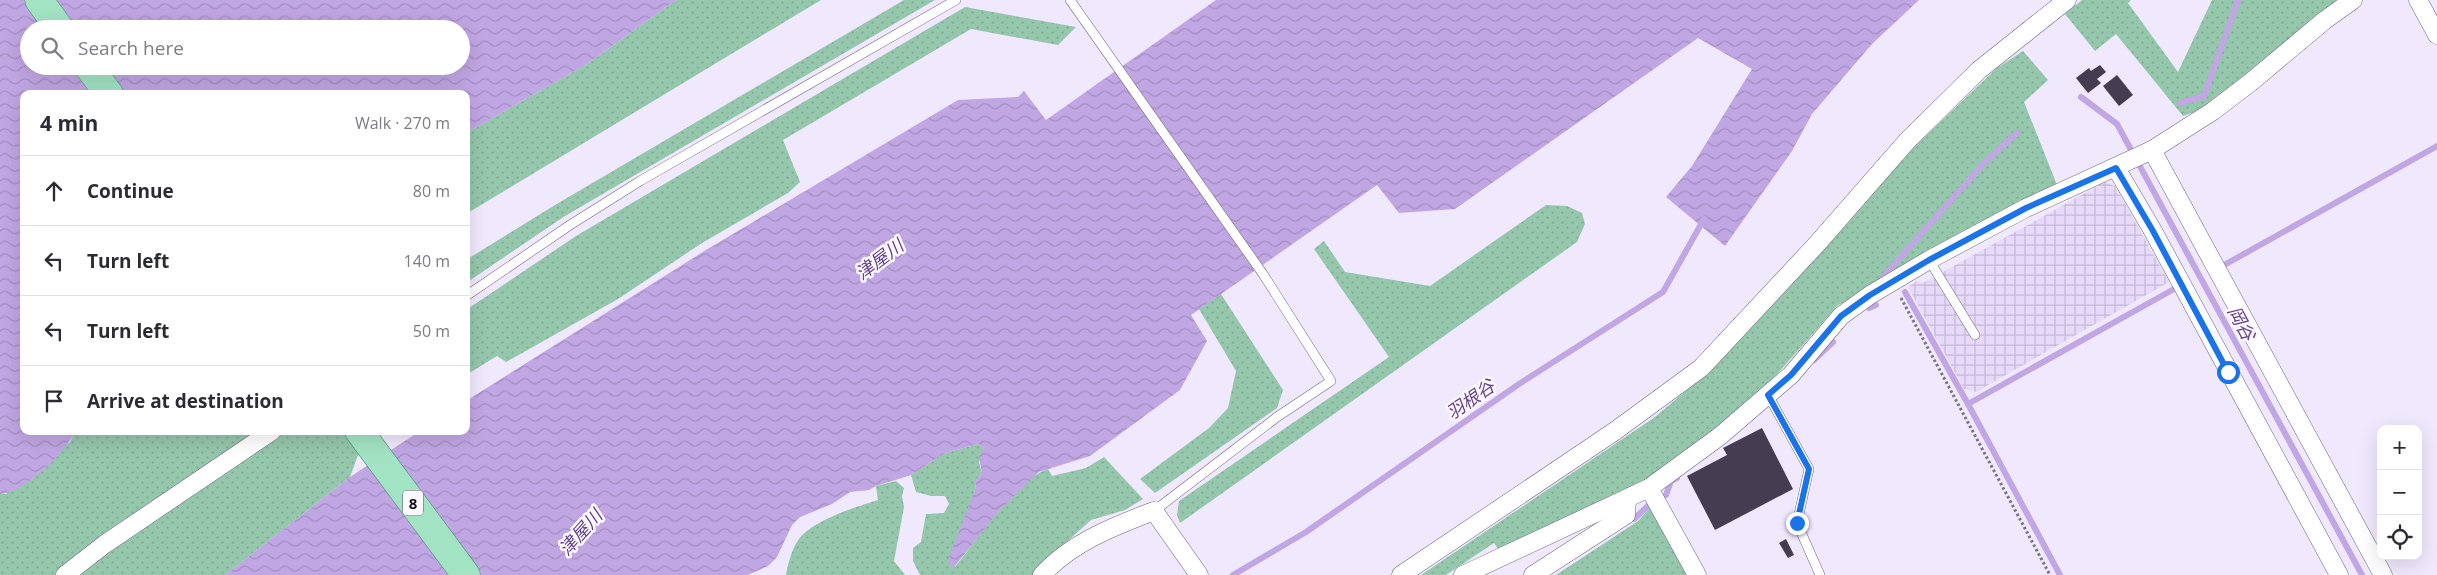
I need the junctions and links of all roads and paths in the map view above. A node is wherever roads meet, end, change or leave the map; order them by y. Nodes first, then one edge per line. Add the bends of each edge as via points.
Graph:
1 (39, 0) edge
2 (956, 0) edge
3 (1070, 0) edge
4 (2067, 0) edge
5 (2353, 0) edge
6 (2418, 0) edge
7 (53, 20) edge
8 (2437, 35) edge
9 (95, 75) edge
10 (106, 90) edge
11 (2148, 152) junction
12 (2121, 166) junction
13 (1929, 260) junction
14 (1892, 281) junction
15 (470, 293) edge
16 (1975, 335) dead end
17 (1768, 395) junction
18 (266, 435) edge
19 (362, 435) edge
20 (1648, 488) junction
21 (1627, 499) junction
22 (1154, 511) junction
23 (65, 575) edge
24 (466, 575) edge
25 (1042, 575) edge
26 (1199, 575) edge
27 (1401, 575) edge
28 (1463, 575) edge
29 (1533, 575) edge
30 (1697, 575) edge
31 (1820, 575) edge
32 (2050, 575) edge
33 (2339, 575) edge
34 (2383, 575) edge

1 - 7 main road
2 - 15 lane via 640,181
3 - 22 lane via 1262,274 1331,381
4 - 27 street via 1979,70 1908,141 1701,368
5 - 11 street via 2243,88
6 - 8 street
9 - 10 main road
11 - 12 street
11 - 34 street
12 - 13 street via 2026,208
12 - 33 street
13 - 14 street
13 - 16 lane
14 - 17 street via 1841,316 1791,375
14 - 32 path
17 - 20 street via 1720,436
17 - 31 lane via 1809,469 1797,523
18 - 23 street via 105,544
19 - 24 main road, 8
20 - 21 street
20 - 30 street
21 - 28 street
21 - 29 street via 1626,515
22 - 25 street via 1110,528 1055,560
22 - 26 street

